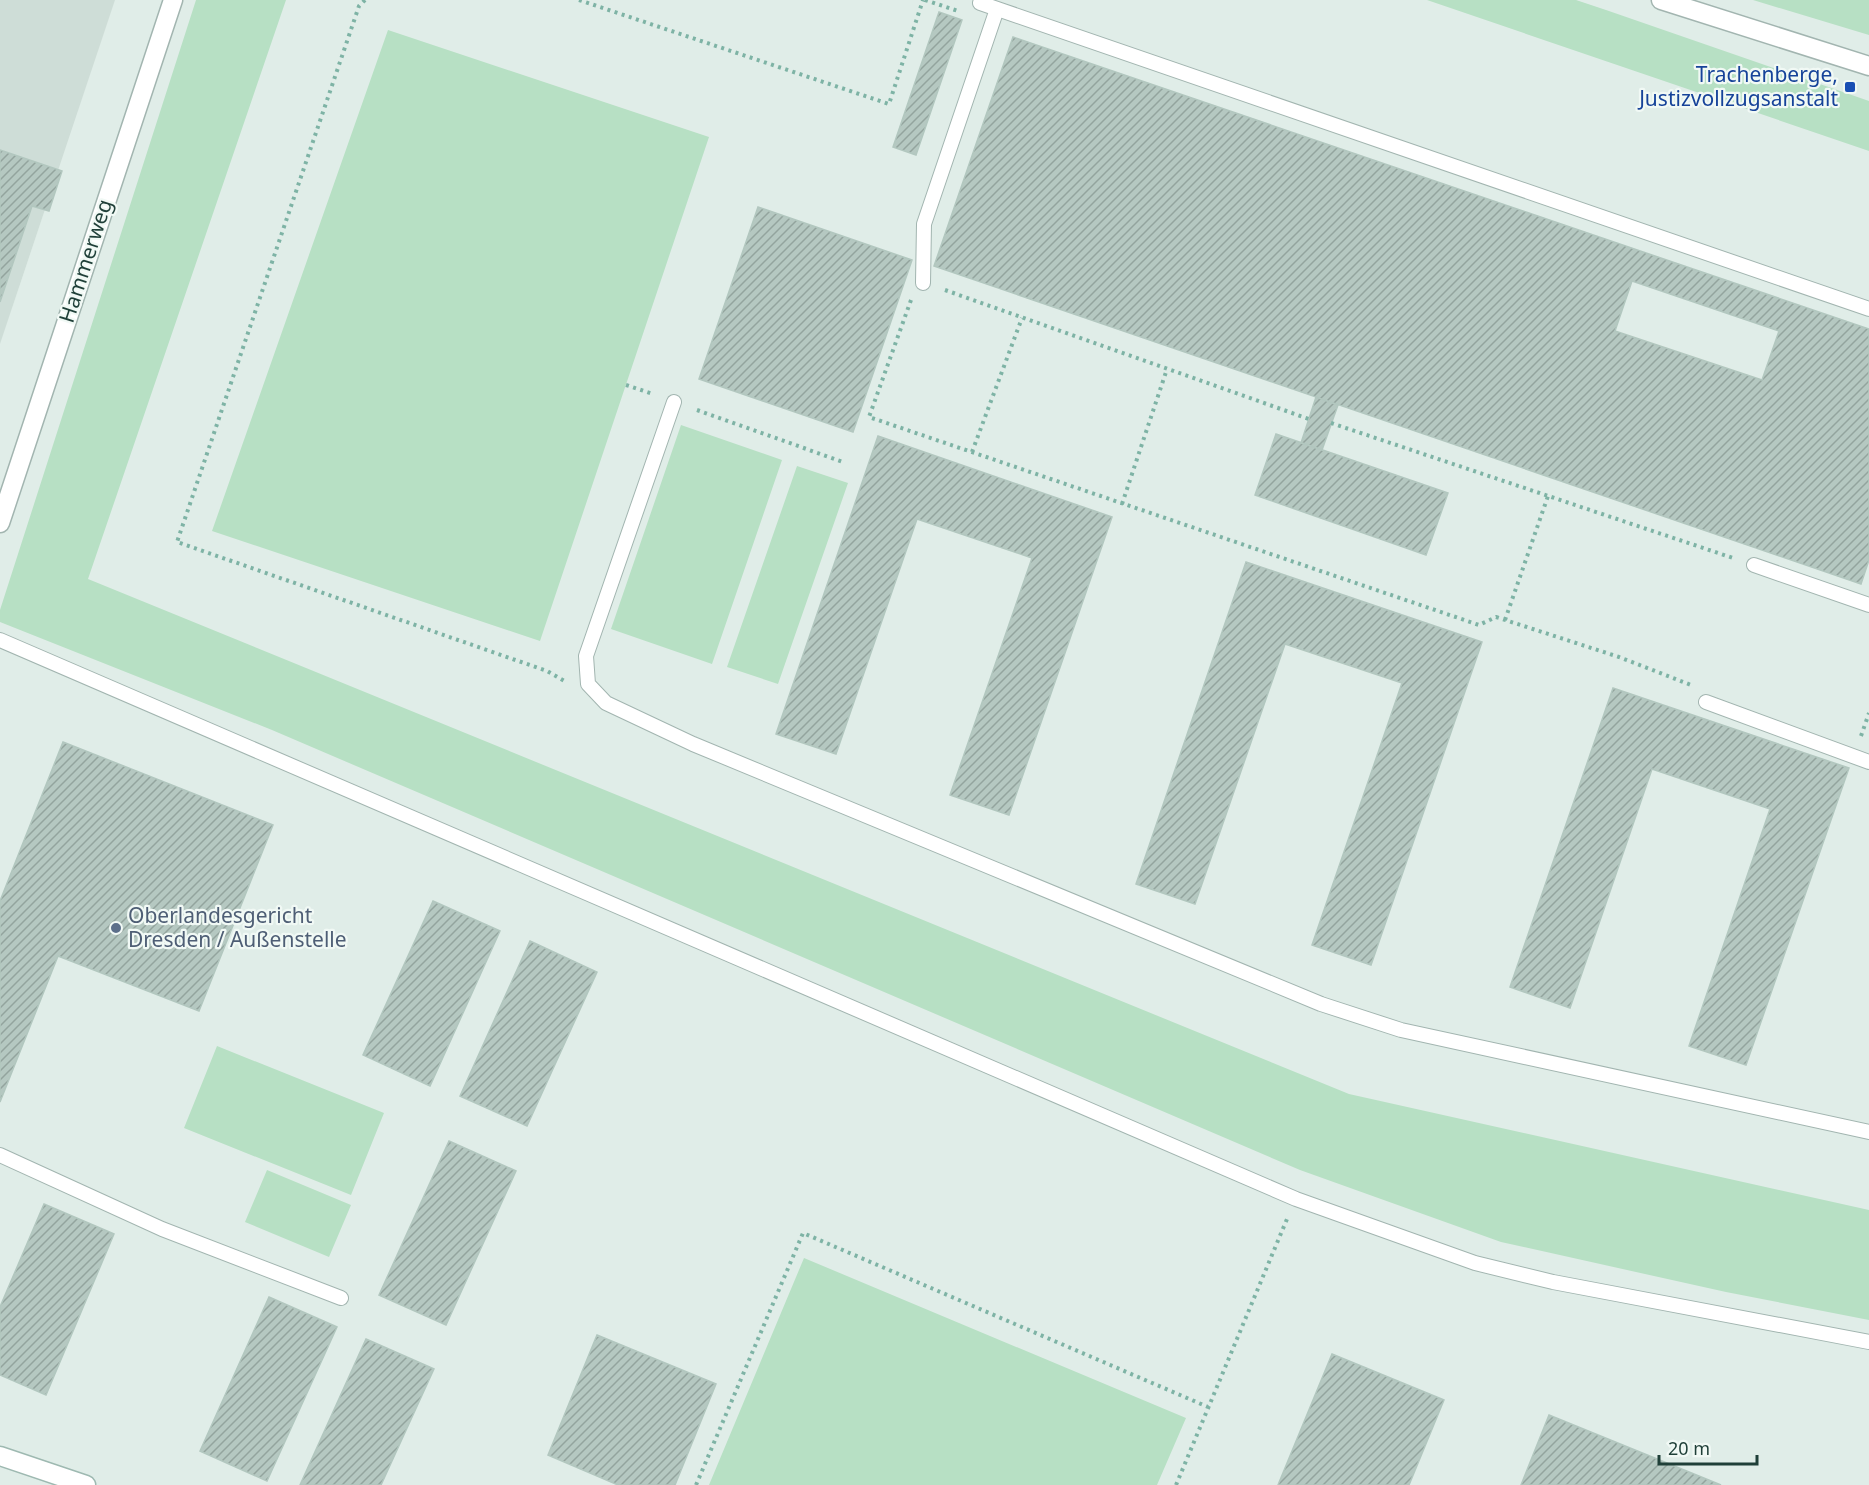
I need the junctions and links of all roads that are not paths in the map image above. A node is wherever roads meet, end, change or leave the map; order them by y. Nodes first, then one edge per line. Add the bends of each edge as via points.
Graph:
1 (173, 0) edge
2 (1661, 0) edge
3 (980, 3) dead end
4 (997, 9) junction
5 (1869, 66) edge
6 (923, 282) road end
7 (1869, 309) edge
8 (674, 402) road end
9 (0, 523) edge
10 (1754, 565) road end
11 (1869, 605) edge
12 (0, 640) edge
13 (1706, 702) road end
14 (1869, 762) edge
15 (1869, 1132) edge
16 (0, 1155) edge
17 (340, 1298) dead end
18 (1869, 1342) edge
19 (0, 1456) edge
20 (86, 1485) edge

1 - 9 street, Hammerweg
2 - 5 street
3 - 4 lane
4 - 6 lane via 924,224
4 - 7 lane
8 - 15 lane via 586,656 588,684 606,703 693,744 1321,1005 1401,1030
10 - 11 lane
12 - 18 lane via 1296,1199 1497,1269
13 - 14 lane
16 - 17 lane via 162,1229
19 - 20 street

